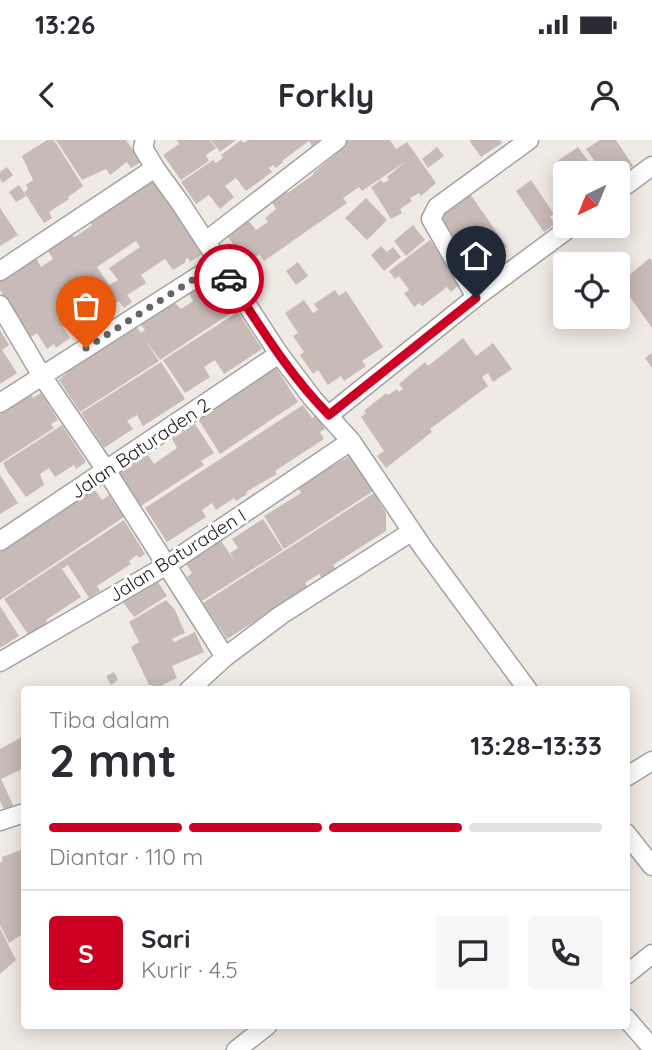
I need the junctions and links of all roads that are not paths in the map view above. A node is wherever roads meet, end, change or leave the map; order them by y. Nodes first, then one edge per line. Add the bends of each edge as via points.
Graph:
1 (145, 140) edge
2 (337, 140) edge
3 (529, 140) edge
4 (652, 166) edge
5 (155, 168) junction
6 (630, 182) edge
7 (556, 238) edge
8 (206, 241) junction
9 (219, 263) junction
10 (0, 271) edge
11 (476, 298) junction
12 (0, 305) edge
13 (279, 354) junction
14 (42, 376) junction
15 (0, 402) edge
16 (329, 415) junction
17 (351, 441) junction
18 (106, 470) junction
19 (411, 532) junction
20 (0, 541) edge
21 (167, 565) junction
22 (225, 657) junction
23 (0, 662) edge
24 (193, 686) edge
25 (524, 686) edge
26 (652, 761) edge
27 (630, 775) edge
28 (21, 814) edge
29 (0, 821) edge
30 (630, 838) edge
31 (652, 866) edge
32 (652, 954) edge
33 (630, 972) edge
34 (630, 1023) edge
35 (263, 1029) edge
36 (652, 1048) edge
37 (236, 1050) edge

1 - 5 street via 143,148
2 - 8 street
3 - 11 street via 432,213 431,219
4 - 6 street
5 - 8 street
5 - 10 street
7 - 11 street
8 - 9 street
9 - 13 street
9 - 14 street
11 - 16 street
12 - 14 street
13 - 16 street
13 - 18 street, Jalan Baturaden 2
14 - 15 street
14 - 18 street
16 - 17 street
17 - 19 street
17 - 21 street, Jalan Baturaden I
18 - 20 street, Jalan Baturaden 2
18 - 21 street
19 - 22 street via 281,615
19 - 25 street
21 - 22 street
21 - 23 street, Jalan Baturaden I
22 - 24 street
26 - 27 street
28 - 29 street
30 - 31 street
32 - 33 street
34 - 36 street
35 - 37 street

